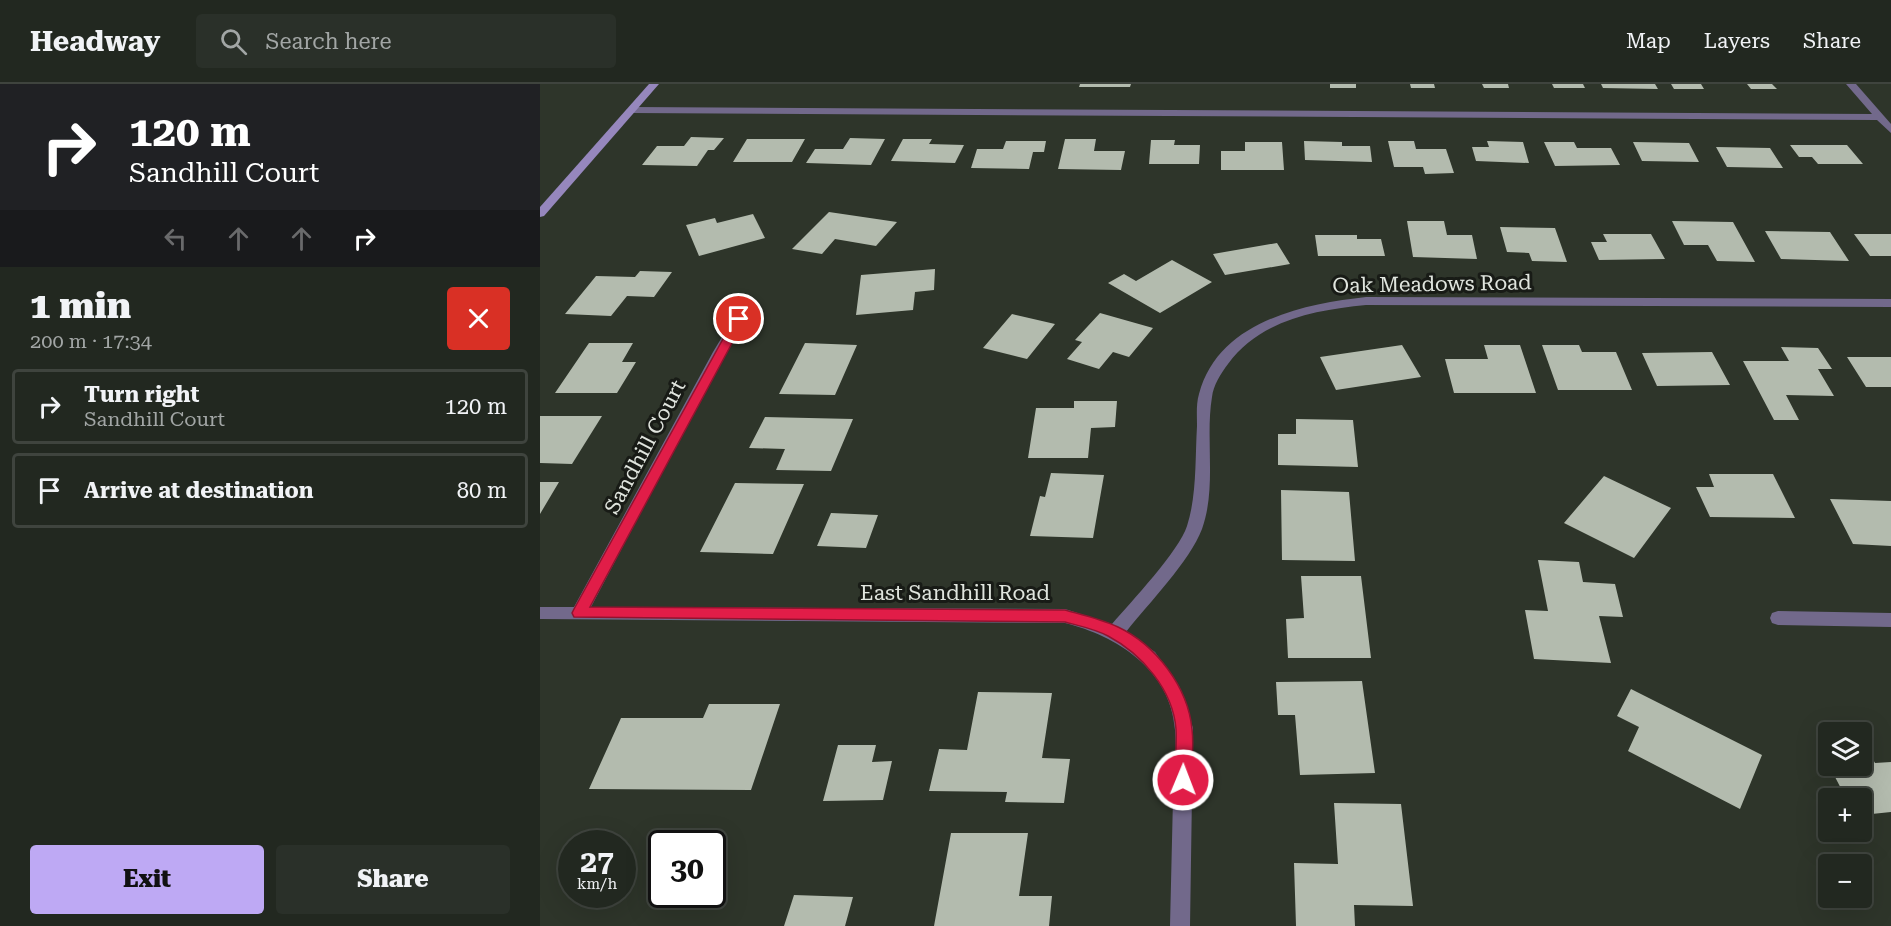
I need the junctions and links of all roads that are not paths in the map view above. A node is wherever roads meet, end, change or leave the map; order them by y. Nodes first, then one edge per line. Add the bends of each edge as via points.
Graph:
1 (654, 84) edge
2 (1851, 84) edge
3 (632, 110) junction
4 (1880, 117) junction
5 (1891, 130) edge
6 (540, 214) edge
7 (749, 302) dead end
8 (1891, 303) edge
9 (540, 613) edge
10 (579, 613) junction
11 (1778, 618) dead end
12 (1891, 620) edge
13 (1115, 633) junction
14 (1180, 926) edge

1 - 3 main road
2 - 4 street
3 - 4 street
3 - 6 main road
4 - 5 street
7 - 10 street, Sandhill Court
8 - 13 street, Oak Meadows Road via 1366,301 1334,303 1289,314 1241,341 1224,358 1210,381 1205,395 1200,501 1194,529
9 - 10 street, East Sandhill Road
10 - 13 street, East Sandhill Road via 1065,616
11 - 12 street
13 - 14 street, East Sandhill Road via 1155,665 1173,691 1184,728

